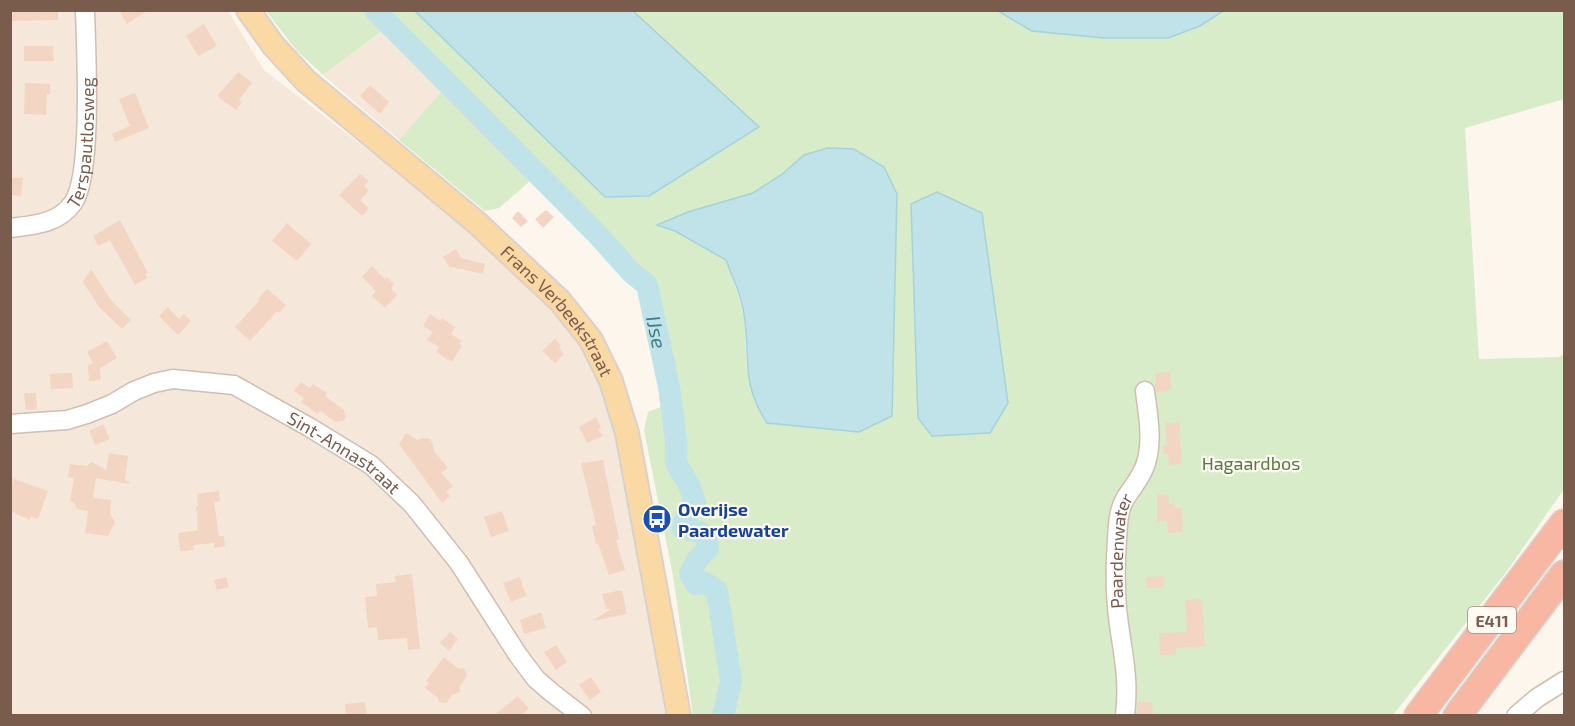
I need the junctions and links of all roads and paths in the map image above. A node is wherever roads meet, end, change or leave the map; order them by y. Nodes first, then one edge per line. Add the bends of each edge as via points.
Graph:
1 (85, 10) edge
2 (249, 10) edge
3 (10, 228) edge
4 (1145, 391) dead end
5 (10, 423) edge
6 (1564, 523) edge
7 (1564, 574) edge
8 (1564, 681) edge
9 (582, 716) edge
10 (679, 716) edge
11 (1125, 716) edge
12 (1418, 716) edge
13 (1457, 716) edge
14 (1516, 716) edge

1 - 3 street, Terspautlosweg via 87,73 81,189 73,203 52,221
2 - 10 main road, Frans Verbeekstraat via 273,45 306,81 476,222 560,301 591,340 611,381 627,433
4 - 11 street, Paardenwater via 1148,453 1120,511 1117,538 1119,624 1128,694
5 - 9 street, Sint-Annastraat via 67,420 154,383 173,379 234,385 371,465 412,504 459,563 536,679
6 - 12 highway, E411
7 - 13 highway, E411
8 - 14 street

